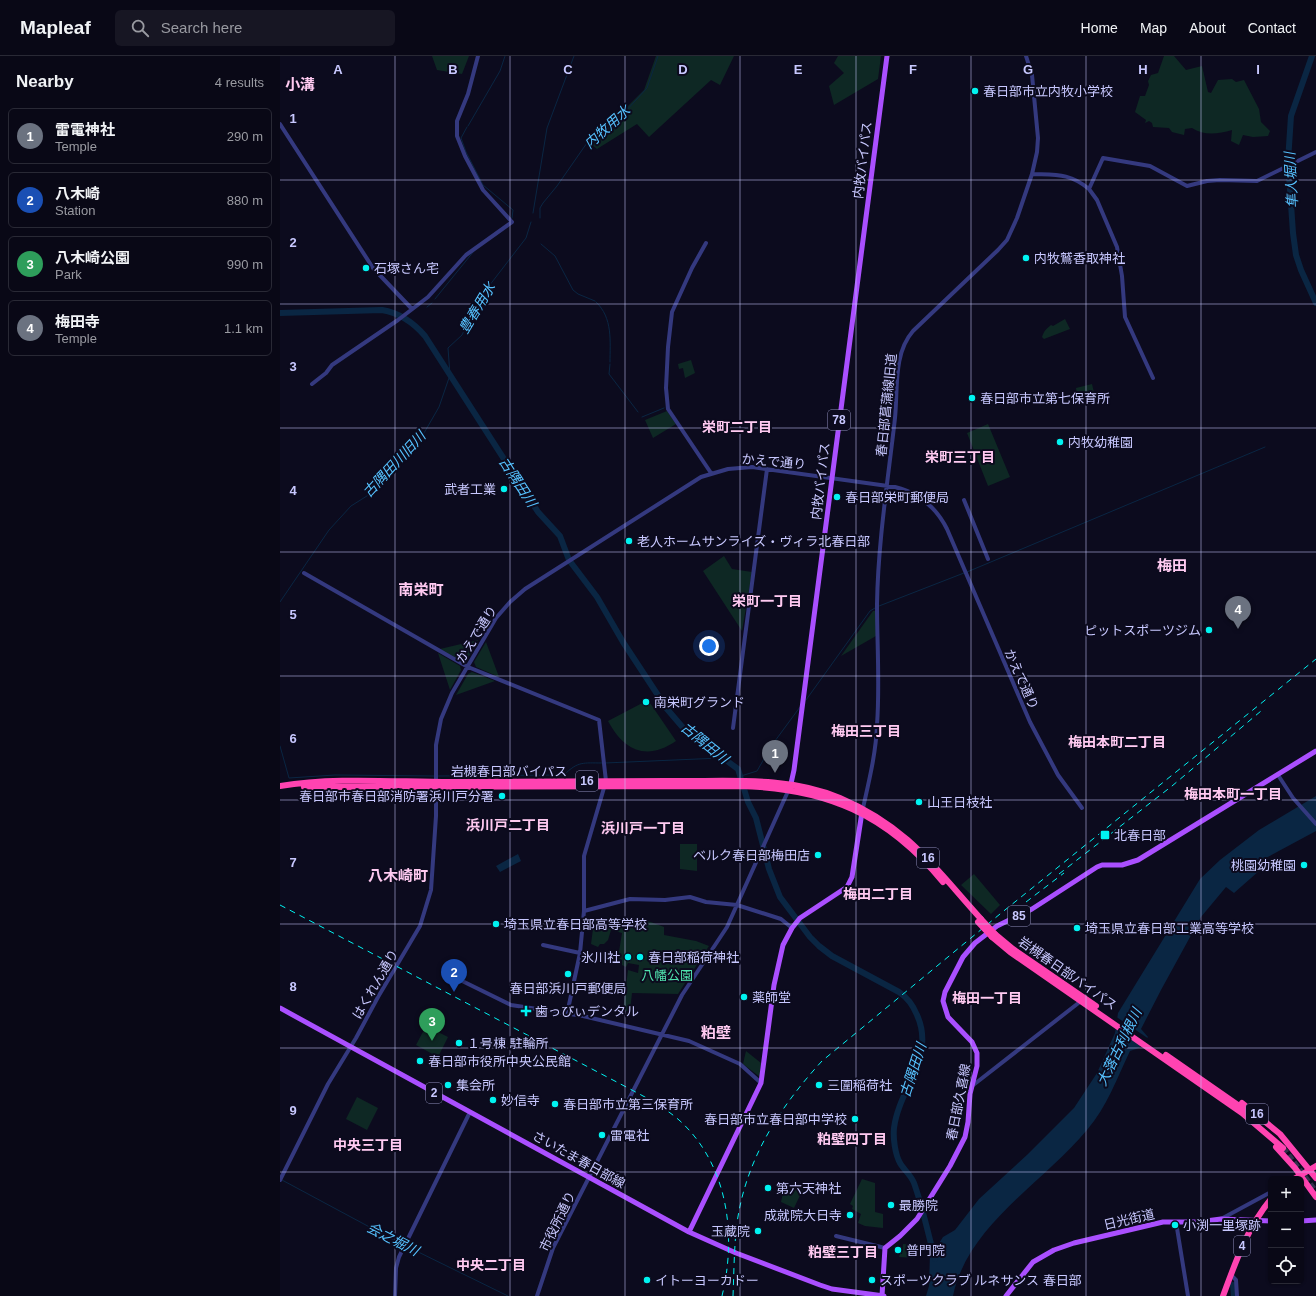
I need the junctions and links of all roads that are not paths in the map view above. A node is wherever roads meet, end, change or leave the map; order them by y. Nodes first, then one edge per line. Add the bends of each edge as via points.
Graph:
1 (478, 56) edge
2 (887, 56) edge
3 (1026, 56) edge
4 (280, 124) edge
5 (1316, 152) edge
6 (1032, 174) junction
7 (1089, 189) junction
8 (706, 243) dead end
9 (412, 309) junction
10 (1153, 378) dead end
11 (312, 384) dead end
12 (767, 468) junction
13 (711, 473) junction
14 (832, 478) junction
15 (888, 485) junction
16 (964, 500) dead end
17 (988, 559) dead end
18 (304, 573) dead end
19 (468, 667) junction
20 (733, 728) dead end
21 (1316, 751) edge
22 (1278, 774) junction
23 (436, 784) junction
24 (606, 784) junction
25 (280, 786) edge
26 (790, 787) junction
27 (280, 790) edge
28 (1082, 808) dead end
29 (863, 811) junction
30 (1316, 824) edge
31 (737, 905) junction
32 (584, 911) junction
33 (792, 927) junction
34 (993, 935) junction
35 (543, 945) dead end
36 (580, 953) junction
37 (450, 975) dead end
38 (1081, 1000) junction
39 (280, 1008) edge
40 (567, 1014) junction
41 (1113, 1020) junction
42 (662, 1034) junction
43 (1147, 1044) junction
44 (351, 1047) junction
45 (761, 1083) junction
46 (971, 1087) junction
47 (470, 1112) junction
48 (1285, 1148) junction
49 (1316, 1166) edge
50 (1310, 1170) junction
51 (1300, 1175) junction
52 (281, 1178) edge
53 (589, 1178) junction
54 (1316, 1178) edge
55 (1268, 1194) edge
56 (1316, 1197) edge
57 (1268, 1203) edge
58 (1221, 1219) junction
59 (1255, 1219) junction
60 (1316, 1220) edge
61 (1268, 1221) edge
62 (1304, 1221) edge
63 (1176, 1222) junction
64 (689, 1232) junction
65 (836, 1236) dead end
66 (885, 1248) junction
67 (1231, 1275) junction
68 (395, 1296) edge
69 (536, 1296) edge
70 (882, 1296) edge
71 (1006, 1296) edge
72 (1188, 1296) edge
73 (1223, 1296) edge
74 (1237, 1296) edge

1 - 9 street via 468,94 457,121 457,136 483,190 512,222 466,256 428,297
2 - 14 main road, 内牧バイパス / 78
3 - 6 street, 春日部菖蒲線旧道 via 1032,75 1038,138
4 - 9 street via 373,268
5 - 7 street via 1257,180 1207,181 1187,186 1150,166 1103,158
6 - 7 street via 1064,175
6 - 15 street, 春日部菖蒲線旧道 via 1007,240 922,321 904,343 899,363
7 - 10 street via 1097,200 1117,248 1125,317
8 - 13 street via 672,312 666,399 669,411
9 - 11 street via 332,365
12 - 13 street, かえで通り via 738,467
12 - 14 street, かえで通り
12 - 20 street
13 - 19 street, かえで通り via 682,488 568,564 532,584 508,604 491,626
14 - 15 street, かえで通り
14 - 26 main road, 内牧バイパス / 78
15 - 28 street, かえで通り via 902,488 918,496 932,507 943,521 1030,722 1058,775
15 - 29 street, 春日部菖蒲線旧道 via 877,605 878,724
16 - 17 street
18 - 19 street
19 - 23 street, かえで通り via 447,703 439,726 436,745
19 - 24 street via 599,720
21 - 22 main road, 春日部久喜線 / 85
22 - 30 street
22 - 46 main road, 春日部久喜線 / 85 via 1138,860 1122,865 1097,867 1032,909 997,926 968,950 943,1001 948,1017 976,1049 977,1062
23 - 24 highway, 岩槻春日部バイパス / 16
23 - 25 highway, 岩槻春日部バイパス / 16 via 316,782
23 - 27 highway, 岩槻春日部バイパス / 16 via 297,787
23 - 44 street, はくれん通り via 430,890 426,911 416,934
24 - 26 highway, 岩槻春日部バイパス / 16 via 753,784
24 - 32 street via 584,856
26 - 29 highway, 岩槻春日部バイパス / 16
26 - 31 street, 市役所通り
29 - 33 main road via 850,882 844,890 805,915
29 - 34 highway, 岩槻春日部バイパス / 16, bridge via 886,822 915,845
31 - 32 street via 684,897 665,900 630,899
31 - 33 street via 781,919
31 - 42 street, 市役所通り via 723,933 688,985
32 - 36 street
33 - 45 main road via 779,957
34 - 38 highway, 岩槻春日部バイパス / 16 via 1010,952
34 - 41 highway, 岩槻春日部バイパス / 16
35 - 36 street
36 - 40 street
37 - 40 street via 511,1005
38 - 41 highway, 岩槻春日部バイパス / 16
38 - 46 street
39 - 44 main road, さいたま春日部線 / 2
40 - 42 street
41 - 43 highway, 岩槻春日部バイパス / 16
42 - 45 street via 706,1047 740,1064
42 - 53 street, 市役所通り
43 - 48 highway, 岩槻春日部バイパス / 16 via 1258,1125
43 - 48 highway, 岩槻春日部バイパス / 16 via 1208,1080 1269,1123
44 - 47 main road, さいたま春日部線 / 2
44 - 52 street, はくれん通り via 328,1084
45 - 64 main road
46 - 66 main road, 春日部久喜線 / 85 via 968,1122 960,1149 918,1216 906,1231
47 - 53 main road, さいたま春日部線 / 2
47 - 68 street via 402,1249 396,1268
48 - 50 highway, 16
48 - 51 highway, 16
49 - 50 highway
50 - 51 highway
50 - 54 highway, 16
51 - 56 highway, 16
53 - 64 main road, さいたま春日部線 / 2
53 - 69 street, 市役所通り via 553,1248
55 - 58 street, 日光街道
57 - 59 highway, 4
58 - 59 main road
58 - 63 main road, 日光街道 via 1209,1222
59 - 61 main road
59 - 67 highway, 4
60 - 62 main road
63 - 71 main road, 日光街道 via 1147,1225 1054,1250 1028,1266
63 - 72 street
64 - 70 main road, さいたま春日部線 / 2 via 826,1287
65 - 66 street
66 - 70 main road
67 - 73 highway, 4
67 - 74 street via 1236,1280

